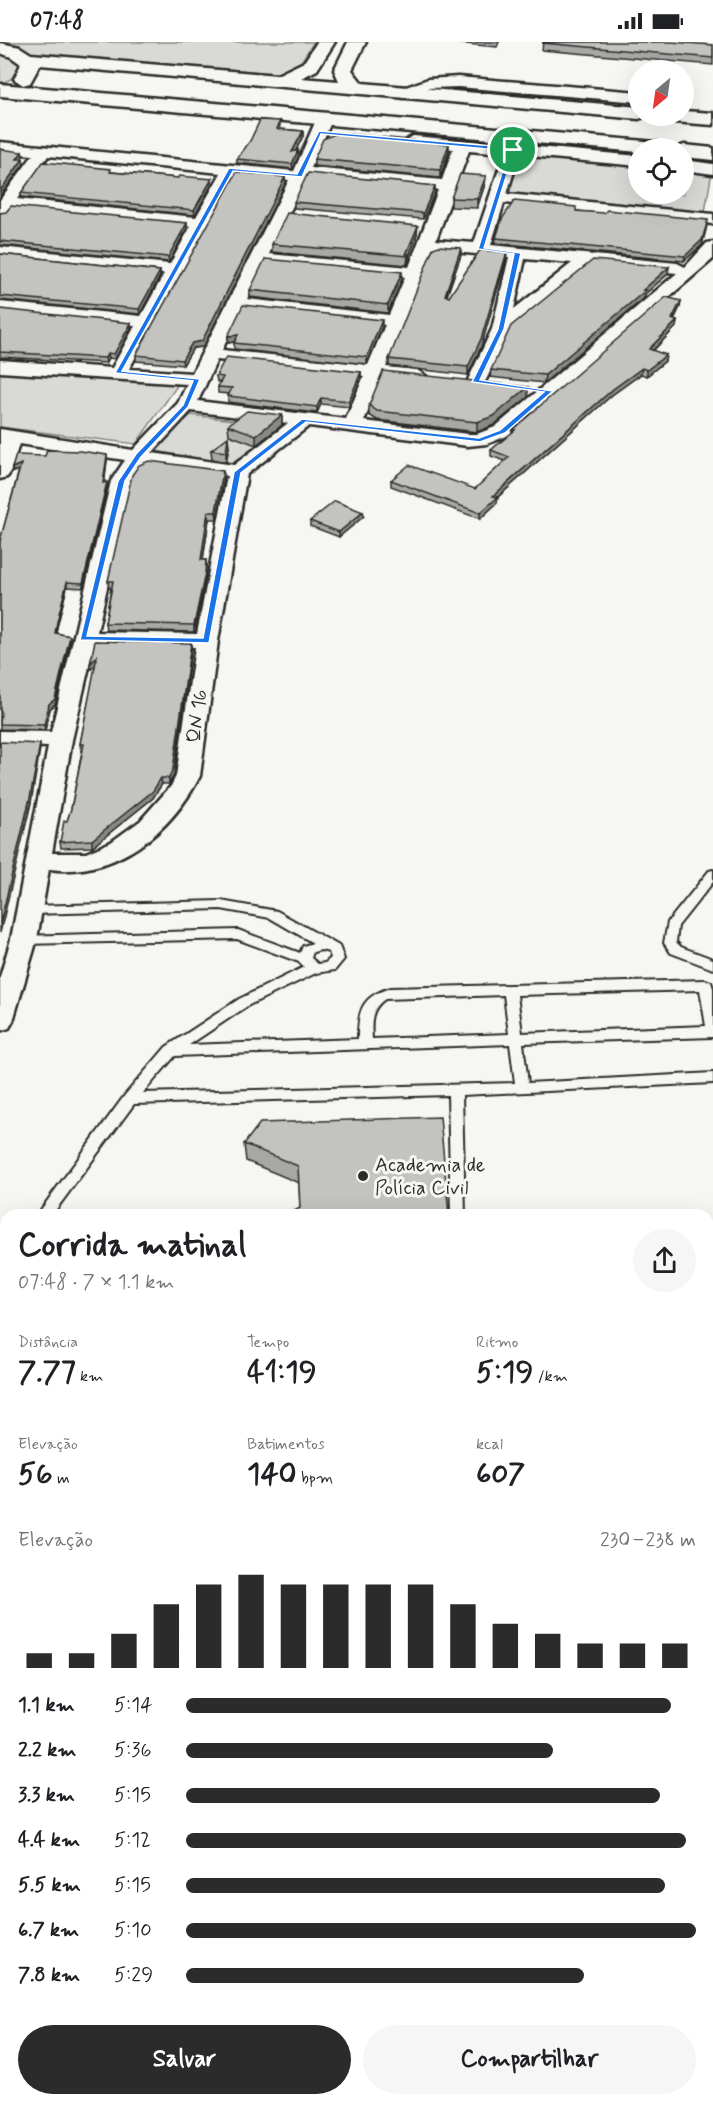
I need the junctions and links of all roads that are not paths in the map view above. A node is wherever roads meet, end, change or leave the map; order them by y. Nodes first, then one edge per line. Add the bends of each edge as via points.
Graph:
1 (326, 42) edge
2 (357, 42) edge
3 (0, 48) edge
4 (28, 59) junction
5 (202, 75) junction
6 (278, 82) junction
7 (358, 88) junction
8 (0, 90) edge
9 (403, 93) junction
10 (628, 96) edge
11 (181, 106) junction
12 (573, 107) junction
13 (628, 112) edge
14 (628, 125) edge
15 (321, 126) junction
16 (629, 138) edge
17 (561, 140) junction
18 (463, 145) junction
19 (0, 147) edge
20 (513, 150) junction
21 (588, 150) junction
22 (44, 151) junction
23 (628, 151) edge
24 (694, 152) edge
25 (713, 154) edge
26 (694, 166) edge
27 (231, 169) junction
28 (713, 169) edge
29 (300, 174) junction
30 (448, 186) junction
31 (499, 198) junction
32 (3, 207) edge
33 (280, 214) junction
34 (304, 216) edge
35 (713, 219) edge
36 (201, 222) junction
37 (426, 233) junction
38 (713, 247) edge
39 (481, 249) junction
40 (0, 252) edge
41 (518, 253) junction
42 (259, 258) junction
43 (587, 260) junction
44 (690, 269) junction
45 (176, 270) junction
46 (415, 273) junction
47 (237, 303) junction
48 (0, 307) edge
49 (395, 321) junction
50 (147, 322) junction
51 (501, 329) junction
52 (210, 354) junction
53 (0, 366) edge
54 (376, 371) junction
55 (118, 373) junction
56 (431, 377) edge
57 (197, 379) junction
58 (454, 380) edge
59 (476, 382) junction
60 (497, 384) edge
61 (529, 388) edge
62 (550, 391) junction
63 (186, 405) junction
64 (305, 420) junction
65 (353, 425) junction
66 (6, 436) edge
67 (139, 456) junction
68 (238, 472) junction
69 (0, 473) edge
70 (82, 638) junction
71 (207, 641) junction
72 (0, 738) edge
73 (61, 740) junction
74 (37, 859) junction
75 (713, 874) edge
76 (29, 910) junction
77 (24, 939) junction
78 (328, 946) junction
79 (309, 963) junction
80 (713, 964) edge
81 (709, 979) edge
82 (510, 992) junction
83 (0, 1021) edge
84 (713, 1031) edge
85 (514, 1039) junction
86 (365, 1044) junction
87 (171, 1051) junction
88 (713, 1078) edge
89 (522, 1088) junction
90 (455, 1090) junction
91 (130, 1099) junction
92 (48, 1209) edge
93 (458, 1209) edge

1 - 6 main road via 311,66
2 - 7 main road via 343,70
3 - 4 main road
4 - 5 main road
4 - 8 main road via 29,73
5 - 6 main road
5 - 11 main road via 183,79 166,89 170,100
6 - 7 main road
7 - 9 main road
8 - 11 main road
9 - 10 street via 428,84 450,82
9 - 12 main road
11 - 15 main road
12 - 13 main road
12 - 17 main road via 586,117 588,124 577,135
14 - 16 main road via 625,134
15 - 17 main road
15 - 18 street
15 - 29 street
17 - 21 main road
18 - 20 street
18 - 30 street
19 - 22 street
20 - 21 street
20 - 31 street
21 - 23 main road
22 - 27 street
22 - 32 street
24 - 25 main road
26 - 28 street
27 - 29 street
27 - 36 street
29 - 30 street
29 - 33 street
30 - 37 street
31 - 35 street
31 - 39 street
32 - 36 street
33 - 34 street
33 - 42 street
36 - 45 street
37 - 39 street
37 - 46 street
38 - 44 street
39 - 41 street
40 - 45 street
41 - 43 street
41 - 51 street
42 - 46 street
42 - 47 street
43 - 44 street
43 - 51 street
44 - 62 street
45 - 50 street
46 - 49 street
47 - 49 street
47 - 52 street
48 - 50 street
49 - 54 street
50 - 55 street
51 - 59 street
52 - 54 street
52 - 57 street
53 - 55 street
54 - 56 street
54 - 65 street
55 - 57 street
57 - 63 street
58 - 59 street
59 - 60 street
61 - 62 street
62 - 65 street via 502,431 480,440
63 - 64 street
63 - 67 street
64 - 65 street
64 - 68 street
66 - 67 street
66 - 69 street
67 - 68 street
67 - 70 street via 121,481
68 - 71 street, QN 16
70 - 71 street
70 - 73 street
71 - 74 street, QN 16 via 183,789 141,832 113,853 70,863
72 - 73 street
73 - 74 street
74 - 76 street
75 - 80 lane via 669,934 676,950
76 - 77 street
76 - 78 lane via 230,906 273,914
77 - 79 lane via 238,934
77 - 83 street
78 - 79 lane via 308,949
78 - 79 lane via 338,954 338,959 328,968
79 - 87 lane
81 - 82 lane
81 - 84 lane
82 - 85 lane
82 - 86 lane via 377,996 366,1015
84 - 85 lane
85 - 86 lane
85 - 89 lane
86 - 87 lane
87 - 91 lane
88 - 89 lane
89 - 90 lane
90 - 91 lane
90 - 93 lane
91 - 92 lane

